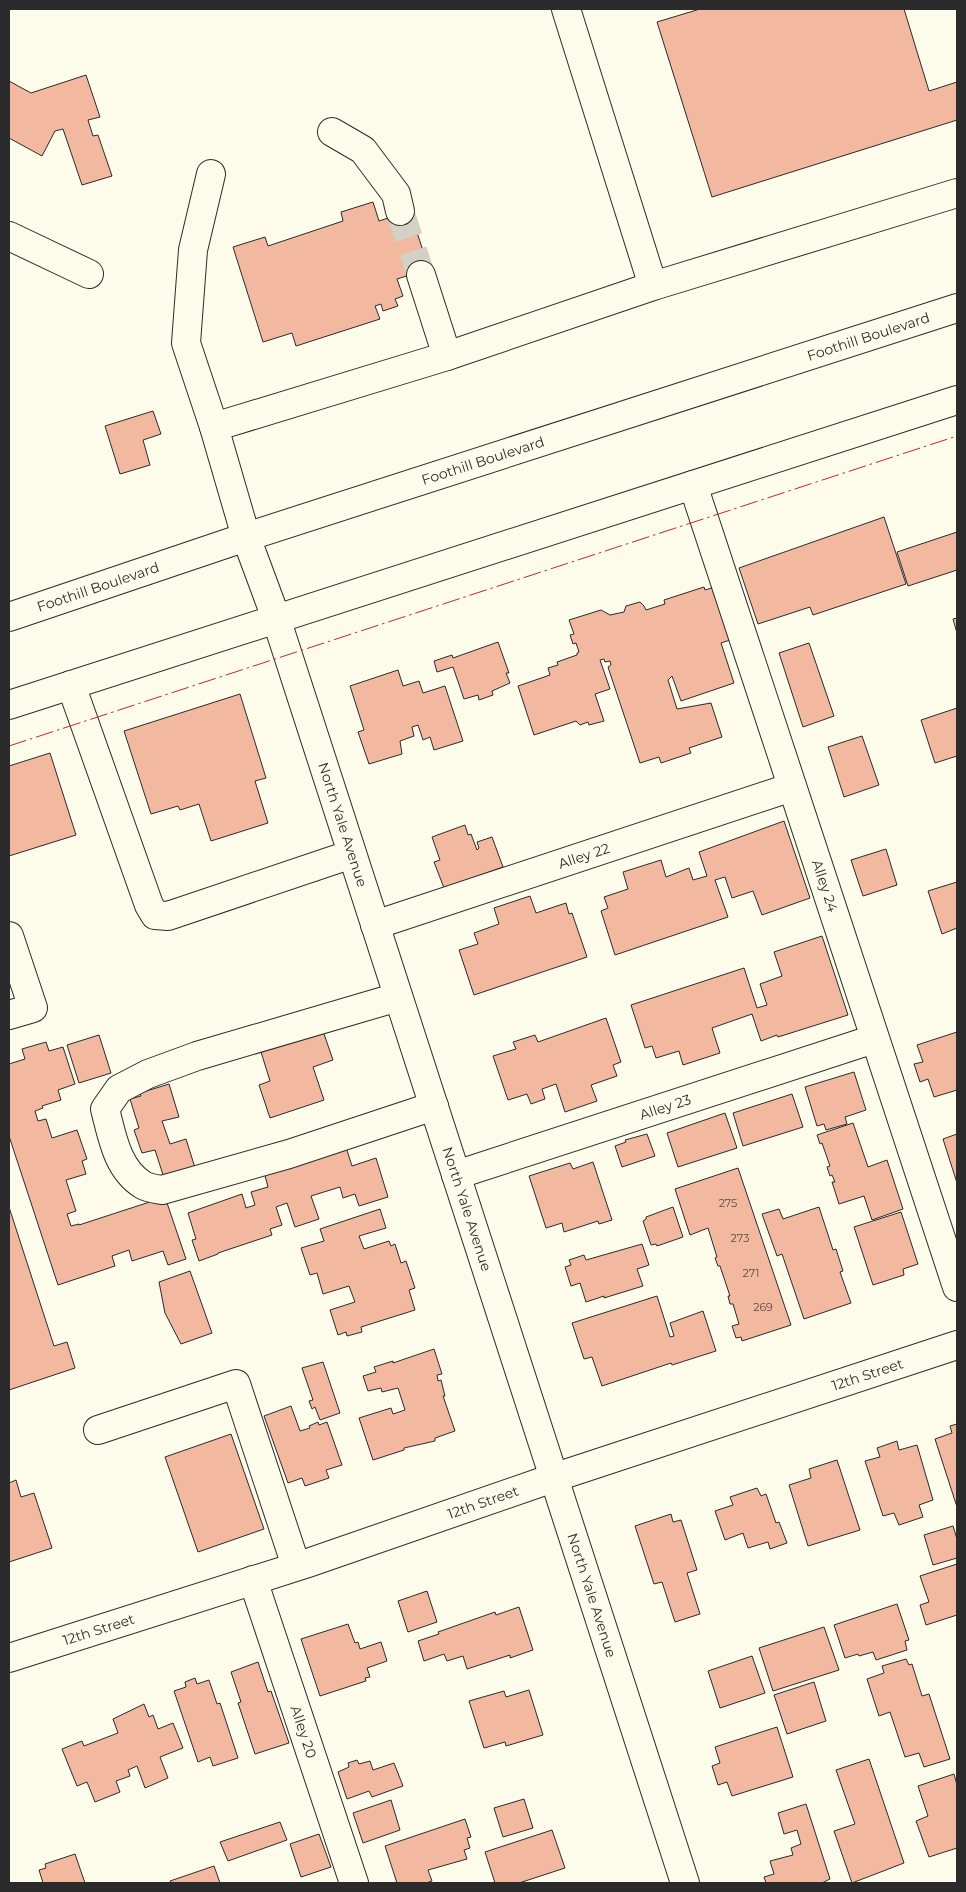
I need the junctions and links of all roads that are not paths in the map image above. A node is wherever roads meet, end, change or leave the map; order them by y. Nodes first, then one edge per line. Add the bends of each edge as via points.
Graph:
1 (566, 9) edge
2 (332, 132) dead end
3 (211, 174) dead end
4 (957, 193) edge
5 (400, 211) tunnel mouth
6 (9, 236) edge
7 (89, 274) dead end
8 (421, 275) tunnel mouth
9 (653, 286) junction
10 (957, 308) edge
11 (447, 356) junction
12 (957, 400) edge
13 (214, 427) junction
14 (692, 485) junction
15 (246, 537) junction
16 (9, 617) edge
17 (276, 618) junction
18 (71, 686) junction
19 (9, 705) edge
20 (792, 787) junction
21 (352, 854) junction
22 (375, 925) junction
23 (9, 936) edge
24 (398, 997) junction
25 (9, 1015) edge
26 (874, 1039) junction
27 (434, 1106) junction
28 (456, 1175) junction
29 (957, 1286) edge
30 (957, 1345) edge
31 (98, 1430) dead end
32 (553, 1478) junction
33 (296, 1566) junction
34 (253, 1580) junction
35 (9, 1658) edge
36 (354, 1883) edge
37 (685, 1883) edge

1 - 9 street
2 - 5 street via 363,150 396,194
3 - 13 street, North Yale Avenue via 193,250 186,343
4 - 9 street
6 - 7 street
8 - 11 street
9 - 11 street
10 - 15 street, Foothill Boulevard
11 - 13 street
12 - 14 street
13 - 15 street, North Yale Avenue
14 - 17 street
14 - 20 street, Alley 24
15 - 16 street, Foothill Boulevard
15 - 17 street, North Yale Avenue
17 - 18 street
17 - 21 street, North Yale Avenue
18 - 19 street
18 - 21 street via 154,914 168,916
20 - 22 street, Alley 22
20 - 26 street, Alley 24
21 - 22 street, North Yale Avenue
22 - 24 street, North Yale Avenue
23 - 25 street via 33,1008
24 - 27 street, North Yale Avenue
24 - 27 street via 197,1056 148,1074 119,1089 105,1109 112,1136 128,1172 144,1186 162,1190 289,1154
26 - 28 street, Alley 23
26 - 29 street, Alley 24
27 - 28 street, North Yale Avenue
28 - 32 street, North Yale Avenue
30 - 32 street, 12th Street
31 - 33 street via 236,1384
32 - 33 street, 12th Street
32 - 37 street, North Yale Avenue
33 - 34 street, 12th Street
34 - 35 street, 12th Street
34 - 36 street, Alley 20

